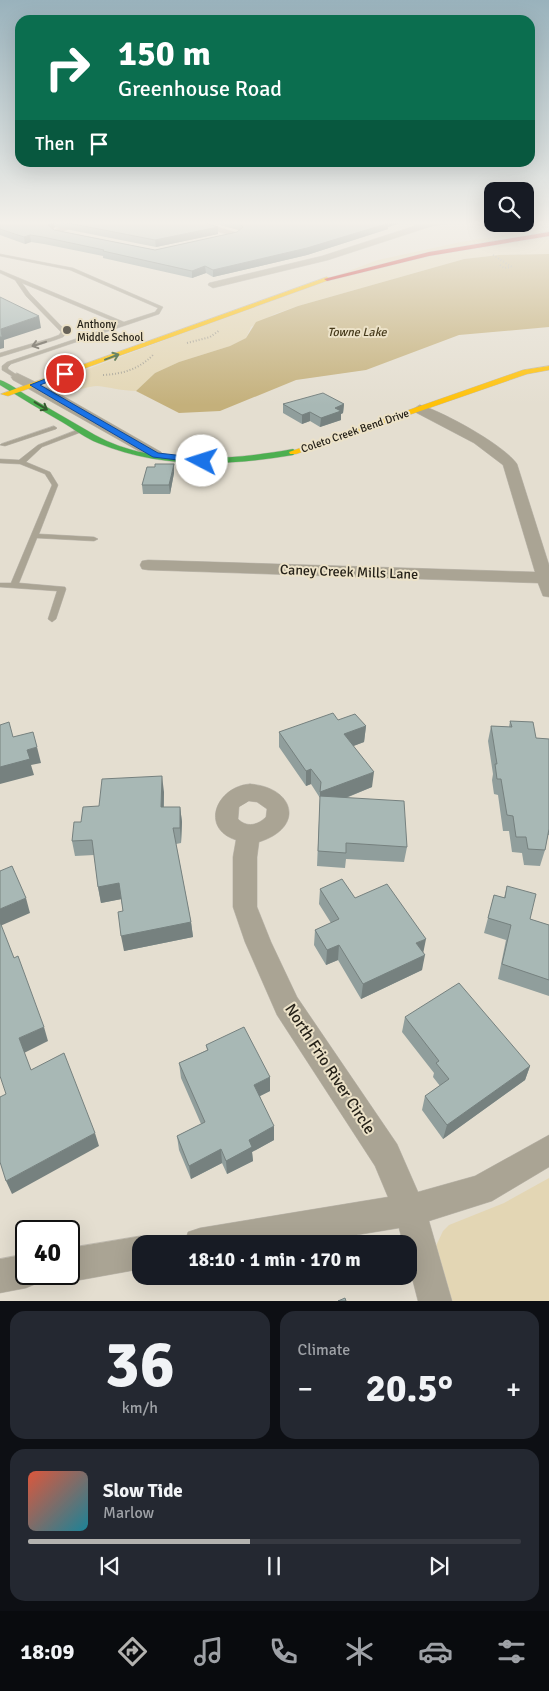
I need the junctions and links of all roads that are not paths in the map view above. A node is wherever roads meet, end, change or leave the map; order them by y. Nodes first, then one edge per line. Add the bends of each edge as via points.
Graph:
1 (20, 283) edge
2 (28, 283) edge
3 (104, 283) edge
4 (222, 283) edge
5 (287, 283) edge
6 (313, 283) edge
7 (213, 285) dead end
8 (268, 288) dead end
9 (223, 303) dead end
10 (240, 309) junction
11 (124, 324) junction
12 (0, 355) edge
13 (549, 368) edge
14 (34, 371) dead end
15 (17, 376) junction
16 (0, 382) edge
17 (34, 385) junction
18 (15, 391) junction
19 (0, 396) edge
20 (420, 409) junction
21 (100, 423) junction
22 (54, 428) dead end
23 (82, 430) junction
24 (28, 437) junction
25 (3, 445) dead end
26 (40, 446) junction
27 (156, 455) junction
28 (0, 461) edge
29 (21, 462) junction
30 (33, 536) junction
31 (94, 539) dead end
32 (148, 565) dead end
33 (548, 583) edge
34 (0, 585) edge
35 (14, 586) junction
36 (52, 619) dead end
37 (249, 834) dead end
38 (549, 1150) edge
39 (410, 1210) junction
40 (256, 1235) edge
41 (132, 1254) edge
42 (80, 1263) edge
43 (15, 1273) edge
44 (0, 1276) edge
45 (0, 1284) edge
46 (435, 1301) edge

1 -> 12 lane via 64,332 53,340
2 - 11 lane
3 - 11 lane via 162,307 158,313
4 - 7 street
5 - 8 main road
6 - 10 main road
9 - 10 main road
17 -> 10 main road
11 - 15 lane via 5,366 5,370
13 - 20 main road, Coleto Creek Bend Drive via 526,372
14 - 15 main road
15 - 16 main road
15 - 17 street, Coleto Creek Bend Drive
16 - 18 main road, Coleto Creek Bend Drive
17 - 18 main road
17 - 21 street, Coleto Creek Bend Drive
18 - 19 main road
18 -> 23 main road, Coleto Creek Bend Drive
20 - 27 main road, Coleto Creek Bend Drive via 301,450 272,456 202,461
20 - 33 street via 486,444 510,464
21 - 23 street
21 - 27 street, Coleto Creek Bend Drive
22 - 24 lane
23 - 26 lane
23 - 27 main road, Coleto Creek Bend Drive via 100,441 128,451
24 - 25 lane
24 - 26 lane
26 - 29 lane
28 - 29 lane
29 - 30 lane via 48,473 55,485
30 - 31 lane
30 - 35 lane
32 - 33 street, Caney Creek Mills Lane
34 - 35 lane
35 - 36 lane via 62,589
37 - 39 street, North Frio River Circle via 245,857 245,907 258,942 286,1006 386,1155
38 - 39 street via 481,1190
39 - 40 street
39 - 46 street, North Frio River Circle
41 - 42 street
43 - 44 street
44 - 45 street

